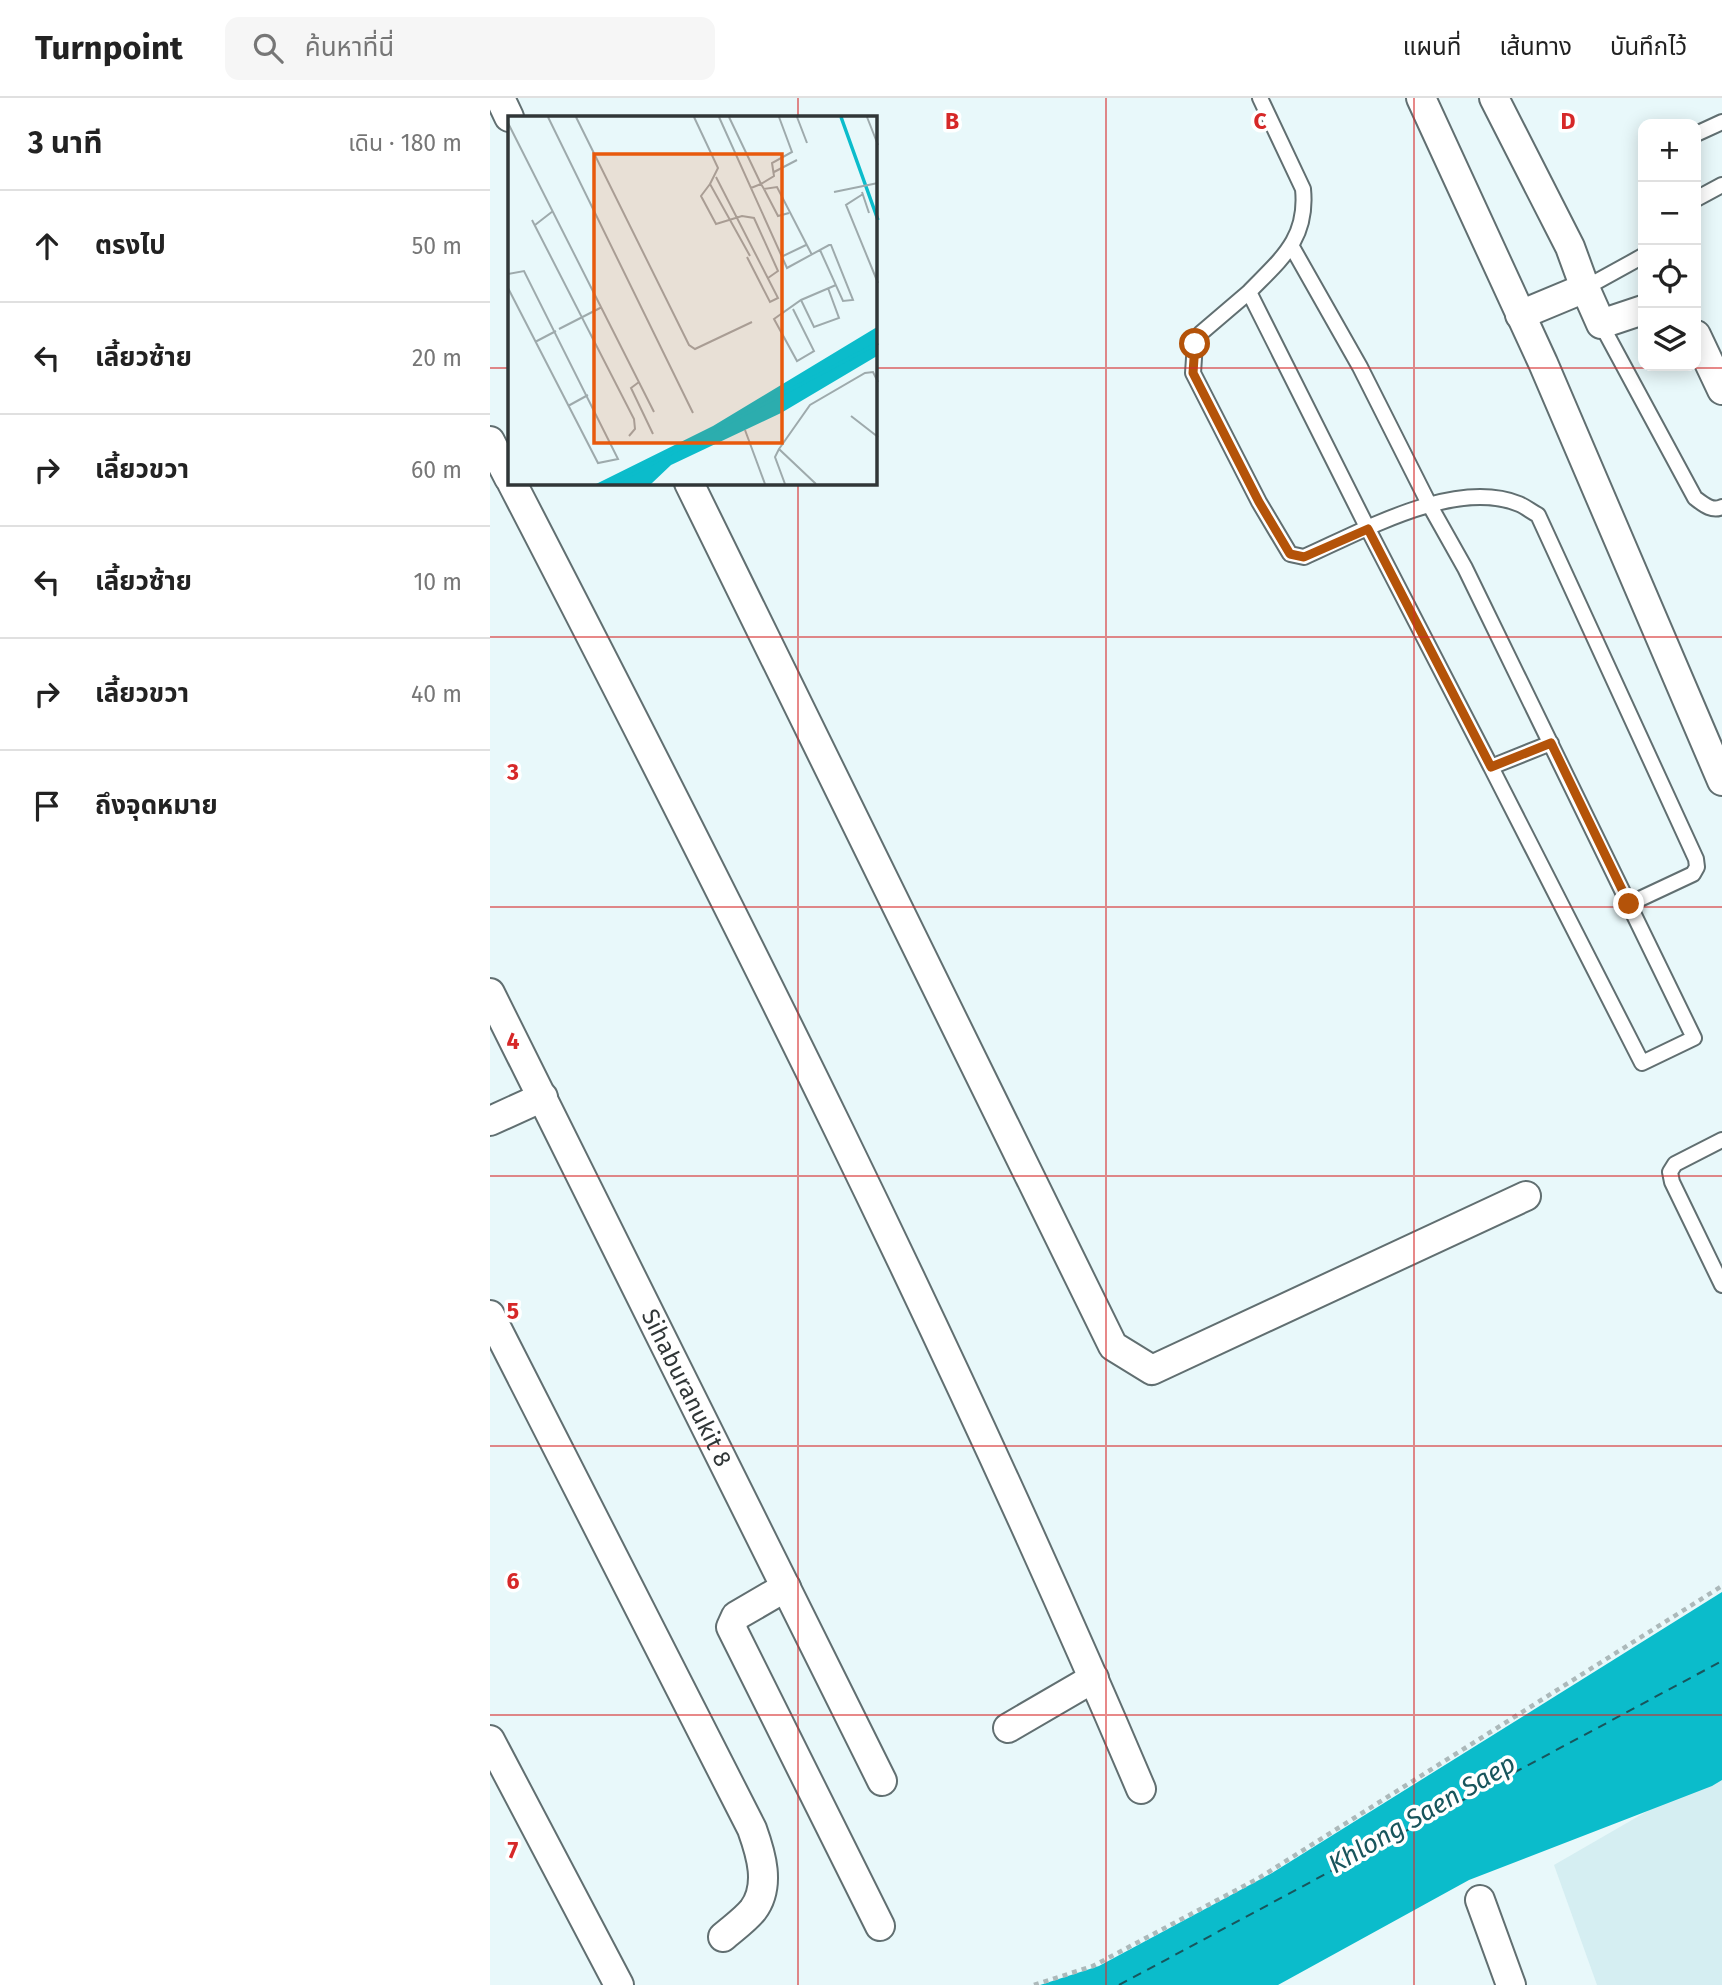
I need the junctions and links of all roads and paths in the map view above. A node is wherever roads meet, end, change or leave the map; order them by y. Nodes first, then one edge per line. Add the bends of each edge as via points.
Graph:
1 (500, 98) edge
2 (1259, 98) edge
3 (1421, 98) edge
4 (1494, 98) edge
5 (509, 116) edge
6 (1722, 122) edge
7 (1701, 132) edge
8 (1722, 185) edge
9 (1701, 196) edge
10 (1292, 247) junction
11 (1638, 260) edge
12 (1585, 288) junction
13 (1249, 292) junction
14 (1638, 312) edge
15 (1521, 315) junction
16 (1601, 324) junction
17 (1701, 346) edge
18 (1722, 390) edge
19 (490, 441) edge
20 (508, 477) edge
21 (512, 485) edge
22 (690, 485) edge
23 (1429, 504) junction
24 (1722, 507) edge
25 (1368, 529) junction
26 (1551, 743) junction
27 (1491, 767) junction
28 (1720, 771) edge
29 (1629, 904) junction
30 (490, 993) edge
31 (543, 1097) junction
32 (490, 1121) edge
33 (1722, 1140) edge
34 (1526, 1196) dead end
35 (1722, 1285) edge
36 (490, 1315) edge
37 (786, 1587) junction
38 (1722, 1587) edge
39 (1094, 1678) junction
40 (1008, 1728) dead end
41 (490, 1740) edge
42 (882, 1782) dead end
43 (1141, 1789) dead end
44 (1480, 1900) dead end
45 (880, 1926) dead end
46 (723, 1937) dead end
47 (619, 1985) edge
48 (1034, 1985) edge
49 (1511, 1985) edge

1 - 5 street
2 - 10 lane via 1303,189 1301,228
3 - 15 street
4 - 12 street via 1570,247
6 - 7 lane
8 - 9 lane
10 - 13 lane
10 - 23 lane via 1360,367
11 - 12 lane
12 - 15 street
12 - 16 street
13 - 25 lane
13 - 25 lane via 1201,333 1195,344 1193,373 1290,554 1304,557
14 - 16 street
15 - 28 street
16 - 24 lane via 1695,498 1706,507
17 - 18 street
19 - 20 street
21 - 39 street via 666,780 818,1087 941,1342
22 - 34 street via 1113,1346 1152,1370
23 - 25 lane
23 - 26 lane
23 - 29 lane via 1477,498 1519,504 1538,515 1696,859 1693,874
25 - 27 lane
26 - 27 lane
26 - 29 lane
27 - 29 lane via 1642,1063 1694,1038
30 - 31 street, Sihaburanukit 8
31 - 32 street
31 - 37 street, Sihaburanukit 8
33 - 35 lane via 1675,1164 1670,1172
36 - 46 street via 752,1829 763,1859 762,1892 753,1910
37 - 42 street, Sihaburanukit 8
37 - 45 street via 736,1616 731,1627
38 - 48 path via 1259,1878 1093,1966
39 - 40 street
39 - 43 street
41 - 47 street
44 - 49 street

